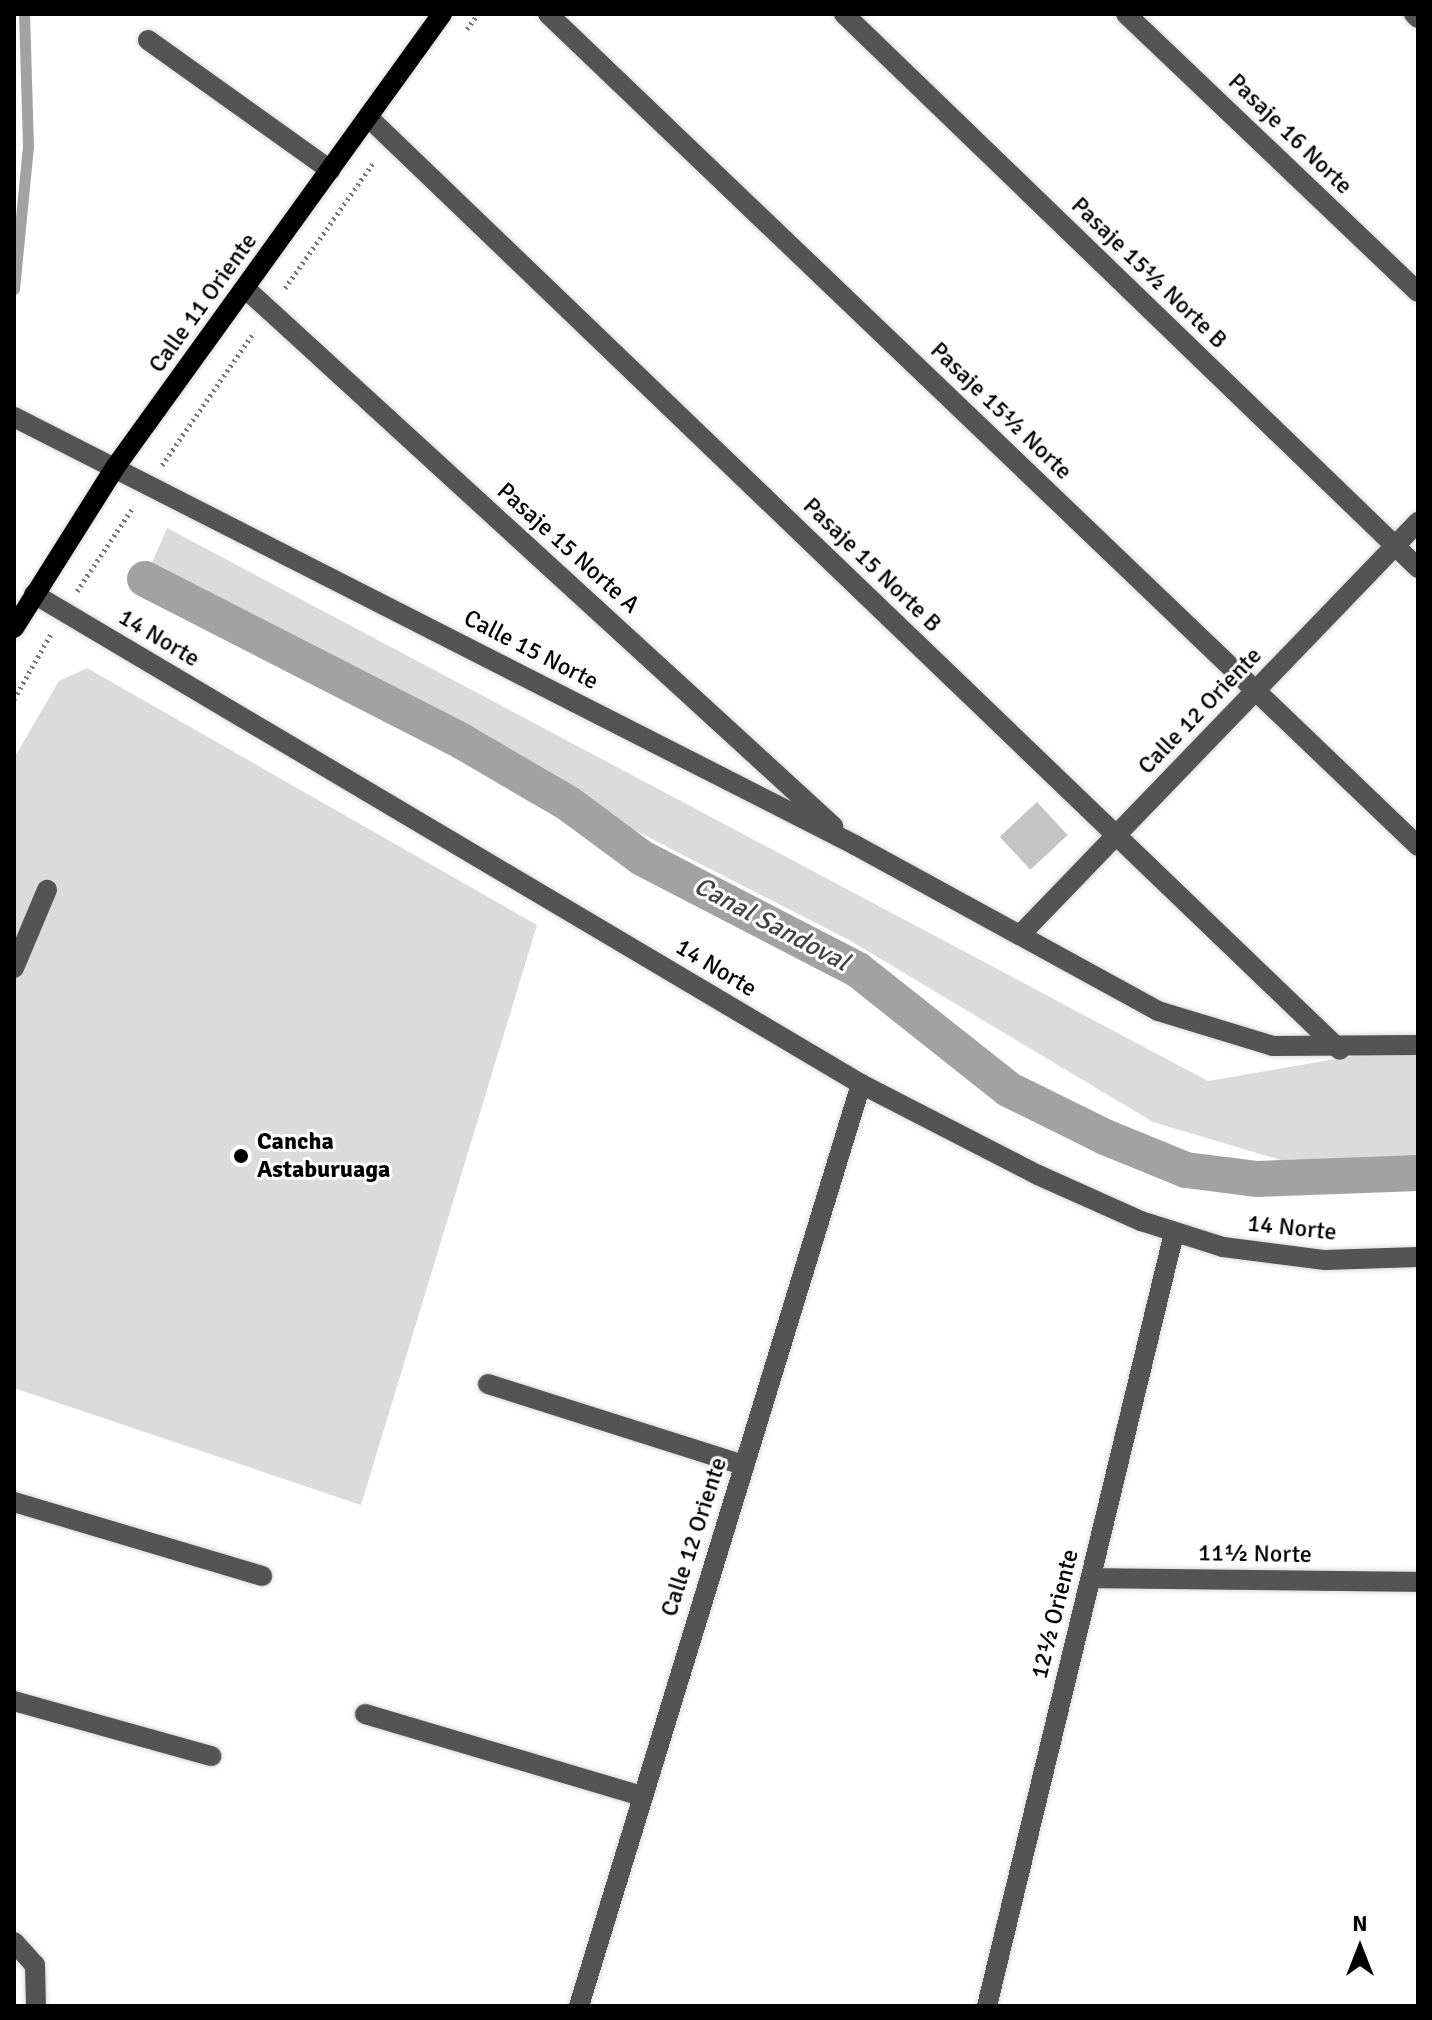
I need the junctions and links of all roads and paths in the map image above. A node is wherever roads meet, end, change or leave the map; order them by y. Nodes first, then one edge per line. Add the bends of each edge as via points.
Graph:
1 (442, 14) edge
2 (478, 14) edge
3 (548, 14) edge
4 (844, 14) edge
5 (1126, 14) edge
6 (1414, 14) edge
7 (1418, 18) edge
8 (461, 39) dead end
9 (148, 40) dead end
10 (368, 117) junction
11 (391, 139) junction
12 (330, 170) junction
13 (246, 289) junction
14 (1418, 292) edge
15 (269, 310) junction
16 (14, 417) edge
17 (116, 466) junction
18 (149, 483) junction
19 (1418, 522) edge
20 (1395, 547) junction
21 (1418, 568) edge
22 (34, 594) junction
23 (64, 612) junction
24 (14, 628) edge
25 (1256, 691) junction
26 (14, 699) edge
27 (1117, 835) junction
28 (855, 845) junction
29 (1418, 846) edge
30 (47, 890) dead end
31 (1020, 935) junction
32 (14, 968) edge
33 (1418, 1045) edge
34 (1340, 1050) junction
35 (861, 1084) junction
36 (1174, 1233) junction
37 (1418, 1257) edge
38 (488, 1384) dead end
39 (744, 1465) junction
40 (14, 1502) edge
41 (262, 1576) dead end
42 (1091, 1578) junction
43 (1418, 1582) edge
44 (14, 1701) edge
45 (365, 1714) dead end
46 (211, 1756) dead end
47 (639, 1795) junction
48 (14, 1942) edge
49 (36, 2006) edge
50 (579, 2006) edge
51 (987, 2006) edge

1 - 10 main road, Calle 11 Oriente
2 - 8 path
3 - 25 street, Pasaje 15½ Norte
4 - 20 street, Pasaje 15½ Norte B
5 - 14 street, Pasaje 16 Norte
6 - 7 street
9 - 12 street
10 - 11 street, Pasaje 15 Norte B
10 - 12 main road, Calle 11 Oriente
11 - 15 path
11 - 27 street, Pasaje 15 Norte B
12 - 13 main road, Calle 11 Oriente
13 - 15 street, Pasaje 15 Norte A
13 - 17 main road, Calle 11 Oriente
15 - 18 path
15 - 28 street, Pasaje 15 Norte A
16 - 17 street, Calle 15 Norte
17 - 18 street, Calle 15 Norte
17 - 22 main road, Calle 11 Oriente
18 - 23 path
18 - 28 street, Calle 15 Norte
19 - 20 street, Calle 12 Oriente
20 - 21 street, Pasaje 15½ Norte B
20 - 25 street, Calle 12 Oriente
22 - 23 street, 14 Norte
22 - 24 main road, Calle 11 Oriente
23 - 26 path
23 - 35 street, 14 Norte
25 - 27 street, Calle 12 Oriente
25 - 29 street, Pasaje 15½ Norte
27 - 31 street, Calle 12 Oriente
27 - 34 street, Pasaje 15 Norte B
28 - 31 street, Calle 15 Norte
30 - 32 street
31 - 34 street, Calle 15 Norte via 1199,1027 1273,1046
33 - 34 street, Calle 15 Norte
35 - 36 street, 14 Norte via 1038,1175
35 - 39 street, Calle 12 Oriente
36 - 37 street, 14 Norte via 1274,1255
36 - 42 street, 12½ Oriente
38 - 39 street
39 - 47 street, Calle 12 Oriente
40 - 41 street
42 - 43 street, 11½ Norte
42 - 51 street, 12½ Oriente
44 - 46 street
45 - 47 street
47 - 50 street, Calle 12 Oriente
48 - 49 street via 35,1965

